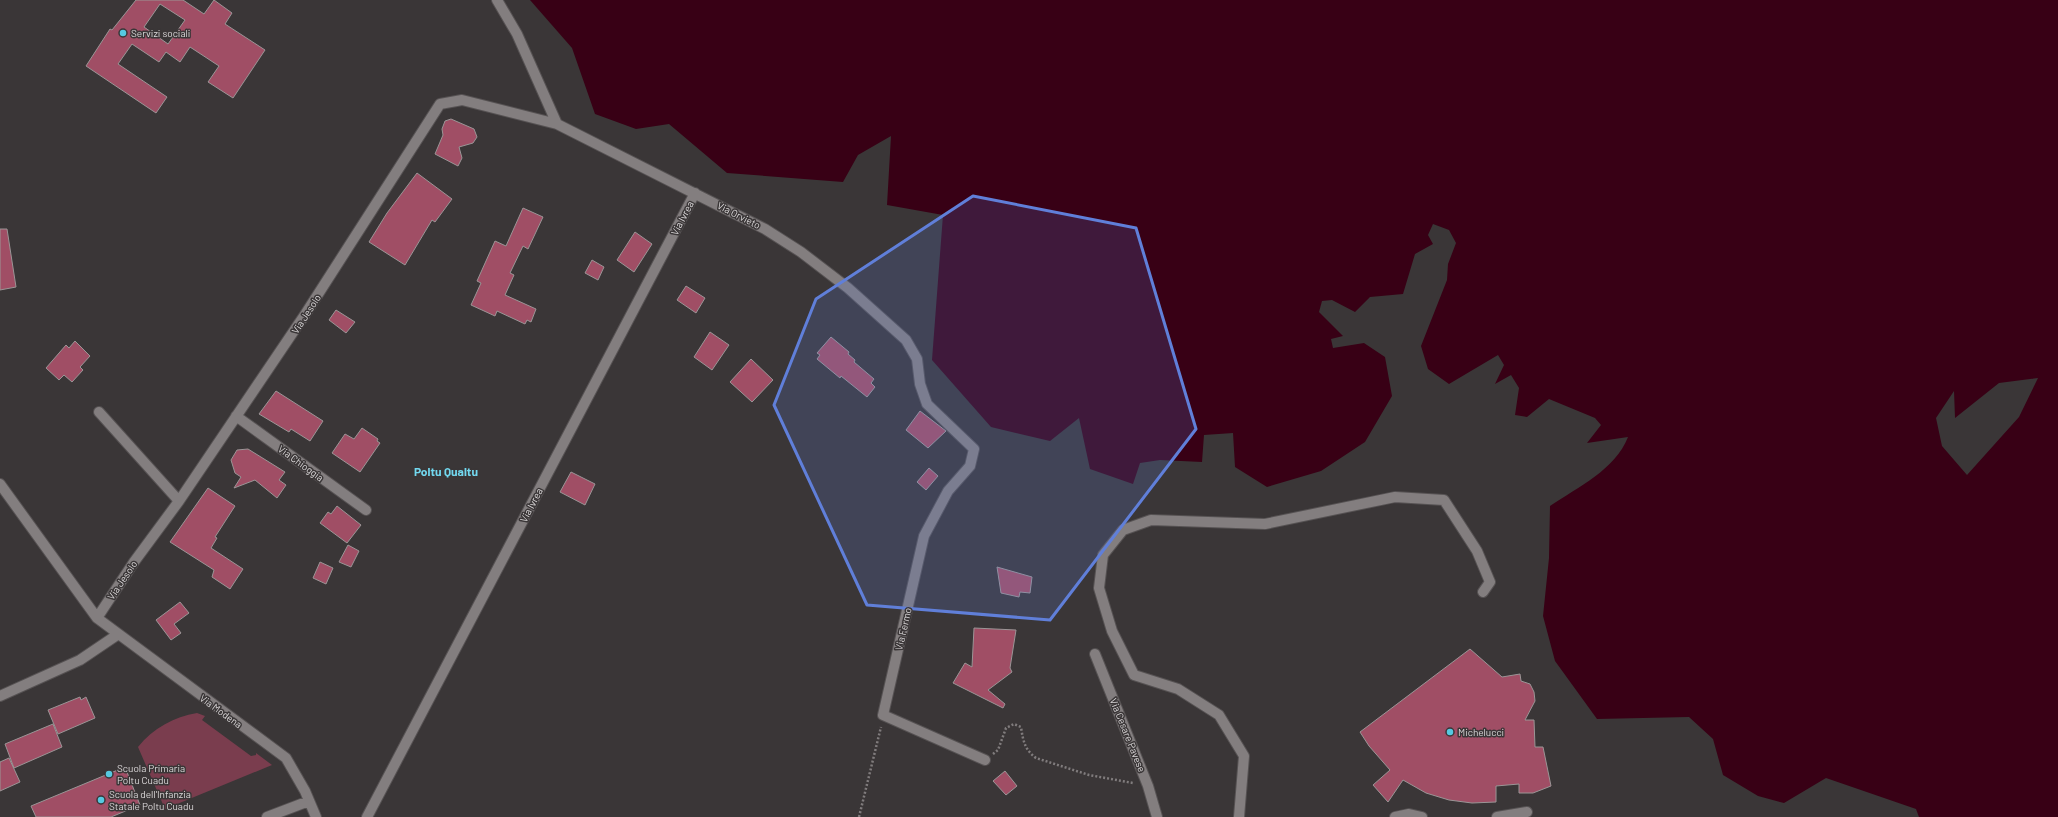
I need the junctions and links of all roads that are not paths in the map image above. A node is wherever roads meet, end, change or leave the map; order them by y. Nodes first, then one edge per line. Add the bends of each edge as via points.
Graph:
1 (497, 0) edge
2 (557, 124) junction
3 (695, 193) junction
4 (99, 412) dead end
5 (236, 416) junction
6 (974, 449) joint
7 (0, 484) edge
8 (179, 501) junction
9 (366, 510) dead end
10 (1483, 592) dead end
11 (97, 618) junction
12 (117, 634) junction
13 (1095, 654) dead end
14 (0, 696) edge
15 (985, 760) road end
16 (309, 800) junction
17 (1528, 812) dead end
18 (267, 817) edge
19 (316, 817) edge
20 (367, 817) edge
21 (1157, 817) edge
22 (1239, 817) edge
23 (1395, 817) edge
24 (1422, 817) edge
25 (1497, 817) edge

1 - 2 street via 517,34
2 - 3 street, Via Orvieto
2 - 5 street, Via Jesolo via 462,100 440,104 306,313
3 - 6 street, Via Orvieto via 765,229 802,252 848,288 906,340 917,358 920,384 927,404
3 - 20 street, Via Ivrea
4 - 8 street
5 - 8 street, Via Jesolo
5 - 9 street, Via Chioggia
6 - 15 street, Via Fermo via 970,466 948,491 924,536 883,715
7 - 11 street, Via Modena
8 - 11 street, Via Jesolo
10 - 22 street via 1490,582 1477,551 1444,500 1395,497 1265,524 1151,520 1124,530 1103,555 1099,588 1112,631 1134,675 1178,689 1219,716 1244,756
11 - 12 street, Via Modena
12 - 14 street via 80,660
12 - 16 street, Via Modena via 286,758
13 - 21 street, Via Cesare Pavese via 1148,786
16 - 18 street
16 - 19 street, Via Modena
17 - 25 street
23 - 24 street via 1409,814

